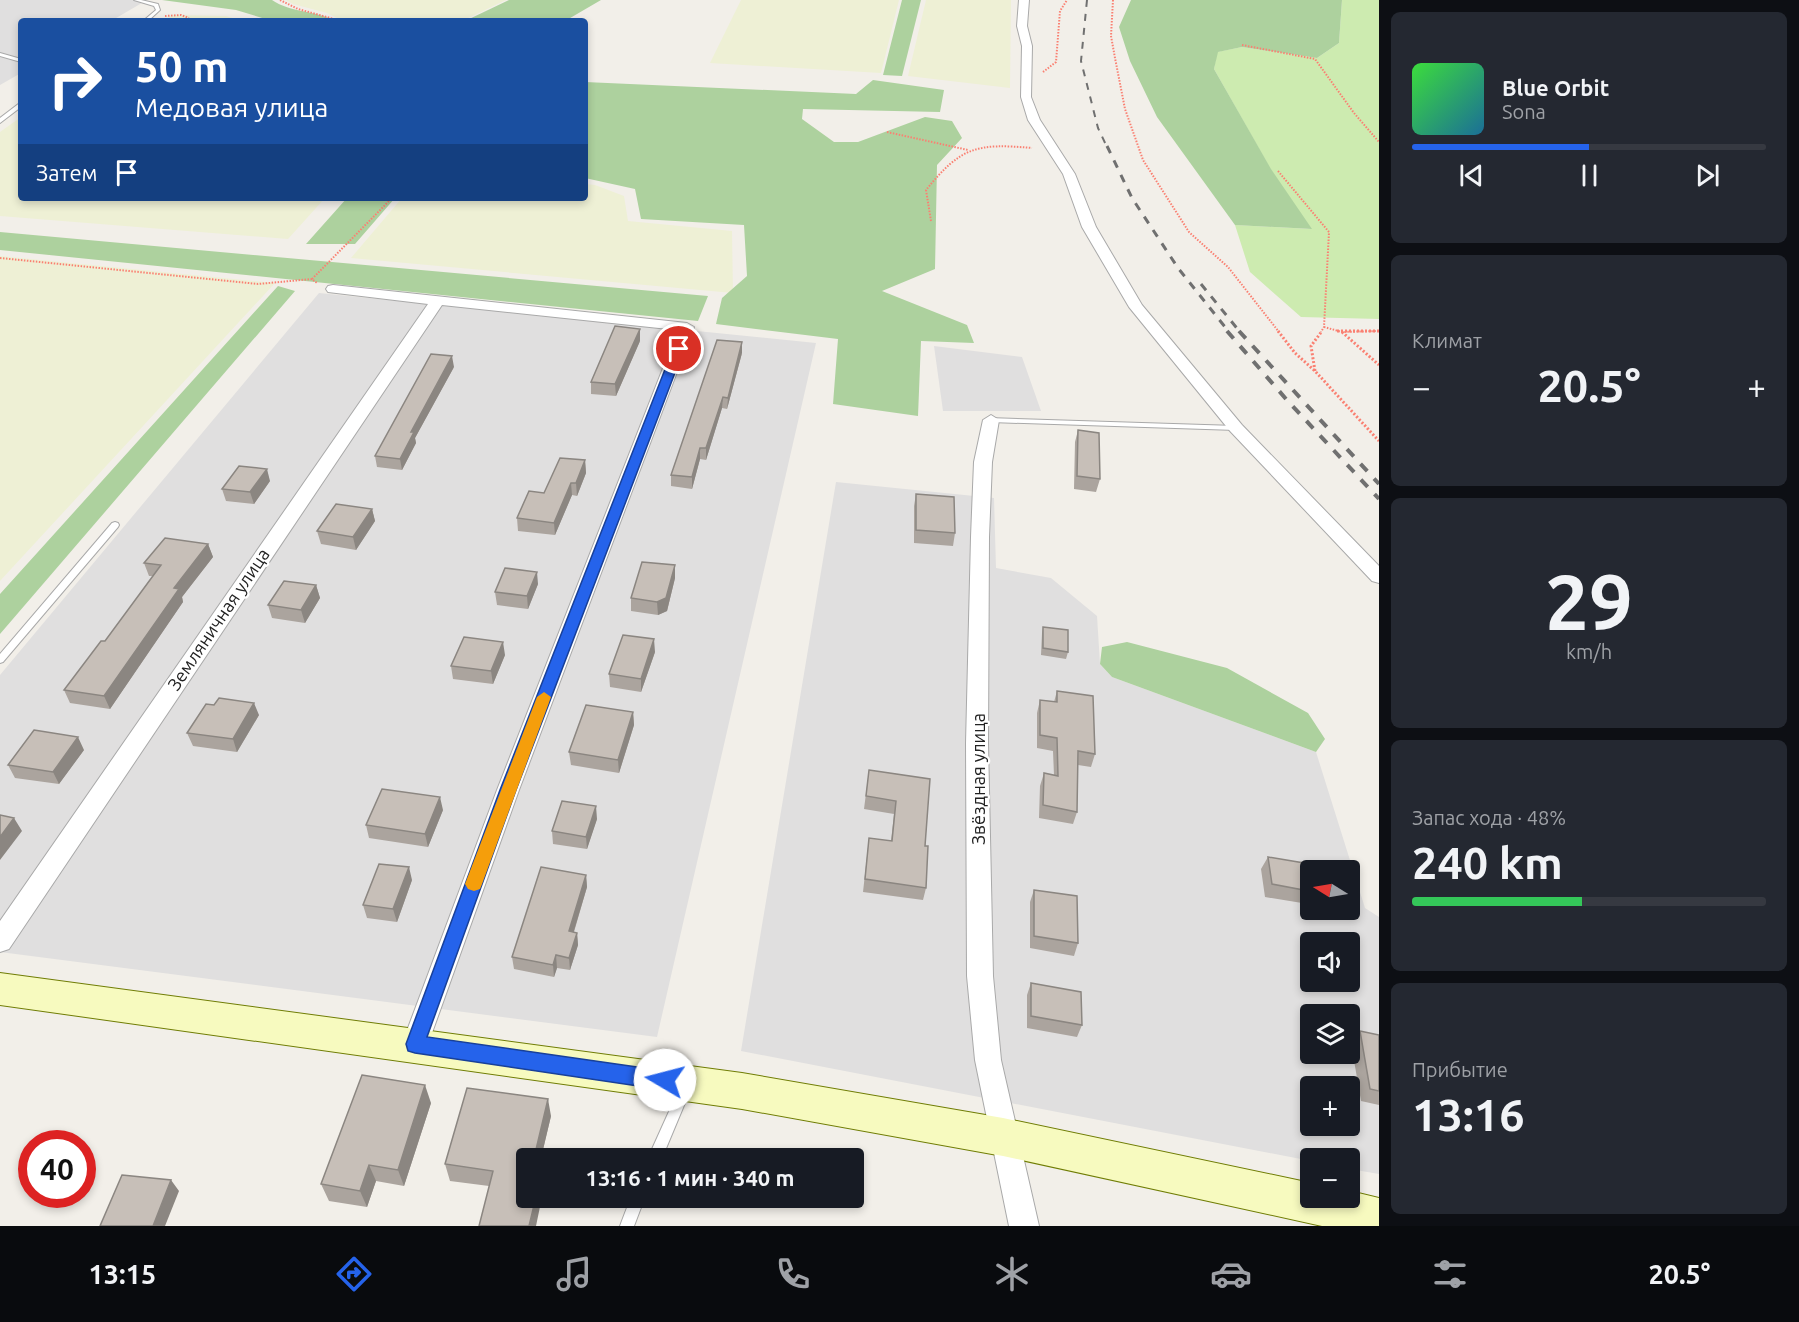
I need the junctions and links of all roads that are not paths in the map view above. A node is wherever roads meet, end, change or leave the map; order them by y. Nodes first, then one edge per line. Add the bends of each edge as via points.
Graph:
1 (136, 0) edge
2 (1024, 0) edge
3 (149, 18) edge
4 (0, 54) edge
5 (18, 60) edge
6 (18, 106) edge
7 (0, 121) edge
8 (333, 289) road end
9 (438, 300) junction
10 (992, 420) joint
11 (1236, 428) junction
12 (115, 525) dead end
13 (1379, 577) edge
14 (0, 660) edge
15 (0, 940) edge
16 (0, 989) edge
17 (415, 1044) junction
18 (688, 1084) junction
19 (1003, 1137) junction
20 (659, 1148) edge
21 (634, 1208) edge
22 (1379, 1218) edge
23 (627, 1226) edge
24 (1024, 1226) edge

1 - 3 lane via 156,5 158,10
2 - 11 street via 1026,97 1034,120 1069,174 1089,227 1136,307
4 - 5 lane
6 - 7 lane
8 - 9 street
9 - 15 street, Земляничная улица
9 - 17 street via 687,327 508,790
10 - 11 lane
10 - 19 street, Звёздная улица via 983,462 980,537 980,976 988,1060
11 - 13 street
12 - 14 lane
16 - 17 street
17 - 18 street
18 - 19 street
18 - 20 lane
19 - 22 street
19 - 24 street, Звёздная улица
21 - 23 lane

